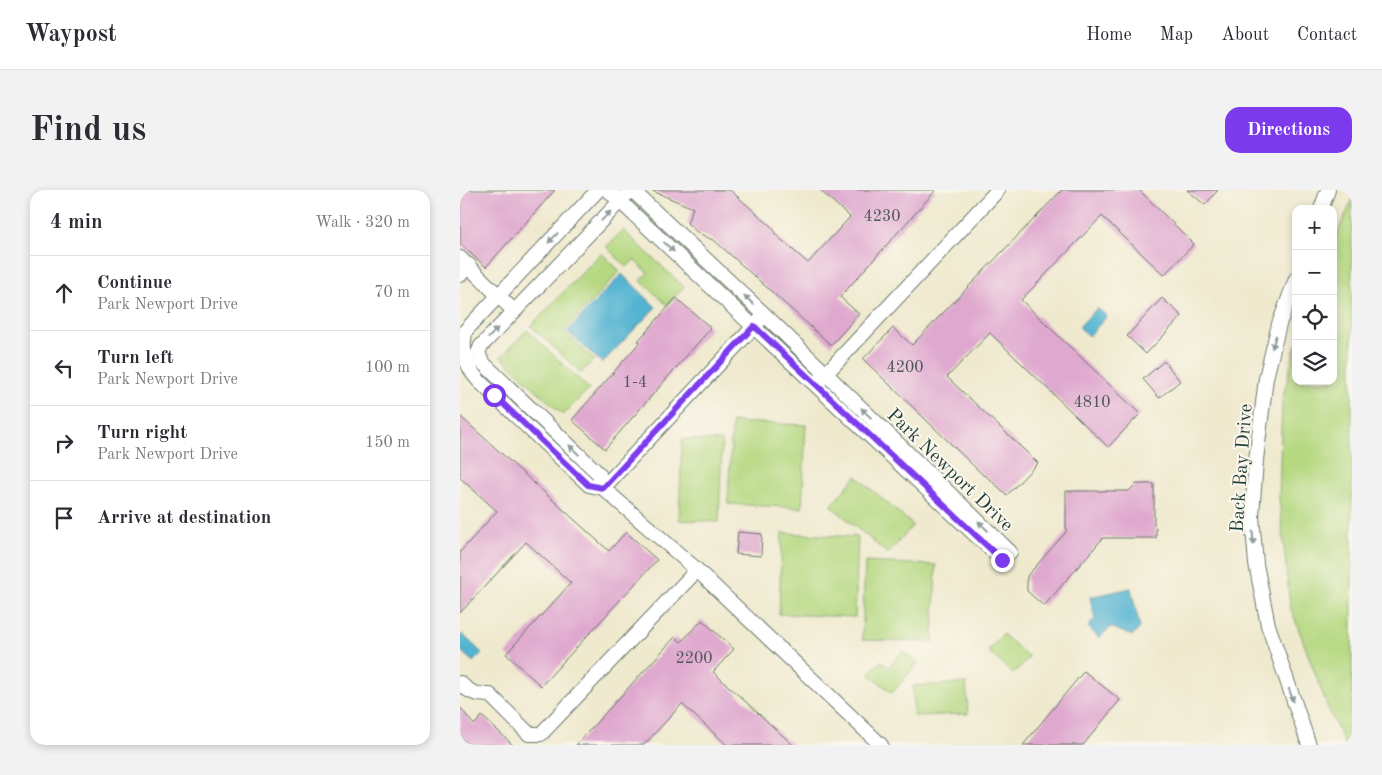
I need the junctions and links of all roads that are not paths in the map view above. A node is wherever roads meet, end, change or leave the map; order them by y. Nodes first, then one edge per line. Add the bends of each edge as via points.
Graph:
1 (598, 190) edge
2 (608, 190) edge
3 (632, 190) edge
4 (998, 190) edge
5 (1328, 190) edge
6 (620, 202) junction
7 (1322, 205) edge
8 (463, 266) edge
9 (1292, 290) edge
10 (498, 295) junction
11 (514, 311) junction
12 (765, 315) junction
13 (754, 326) junction
14 (462, 352) junction
15 (478, 353) junction
16 (825, 373) junction
17 (815, 385) junction
18 (603, 488) junction
19 (697, 570) junction
20 (460, 684) edge
21 (535, 740) edge
22 (881, 745) edge
23 (1309, 745) edge

1 -> 10 street
2 - 6 street, Park Newport Drive
3 - 6 street, Park Newport Drive
12 -> 3 street, Park Newport Drive
4 - 16 street
5 - 7 street
11 -> 6 street, Park Newport Drive
6 -> 13 street, Park Newport Drive
8 - 10 street
9 -> 23 street, Back Bay Drive via 1277,332 1266,378 1252,516 1256,564 1268,625
10 - 11 street
10 - 14 street via 466,330 461,338
15 -> 11 street, Park Newport Drive
12 - 13 street
12 - 16 street, Park Newport Drive
13 - 17 street, Park Newport Drive
13 - 18 street
14 - 15 street
14 - 18 street via 473,374 494,395 588,485
18 -> 15 street via 599,474 483,363
16 - 17 street
17 -> 16 street, Park Newport Drive via 1002,560 1010,552
18 - 19 street
19 - 21 street
19 - 22 street
20 - 21 street via 469,692 490,695

